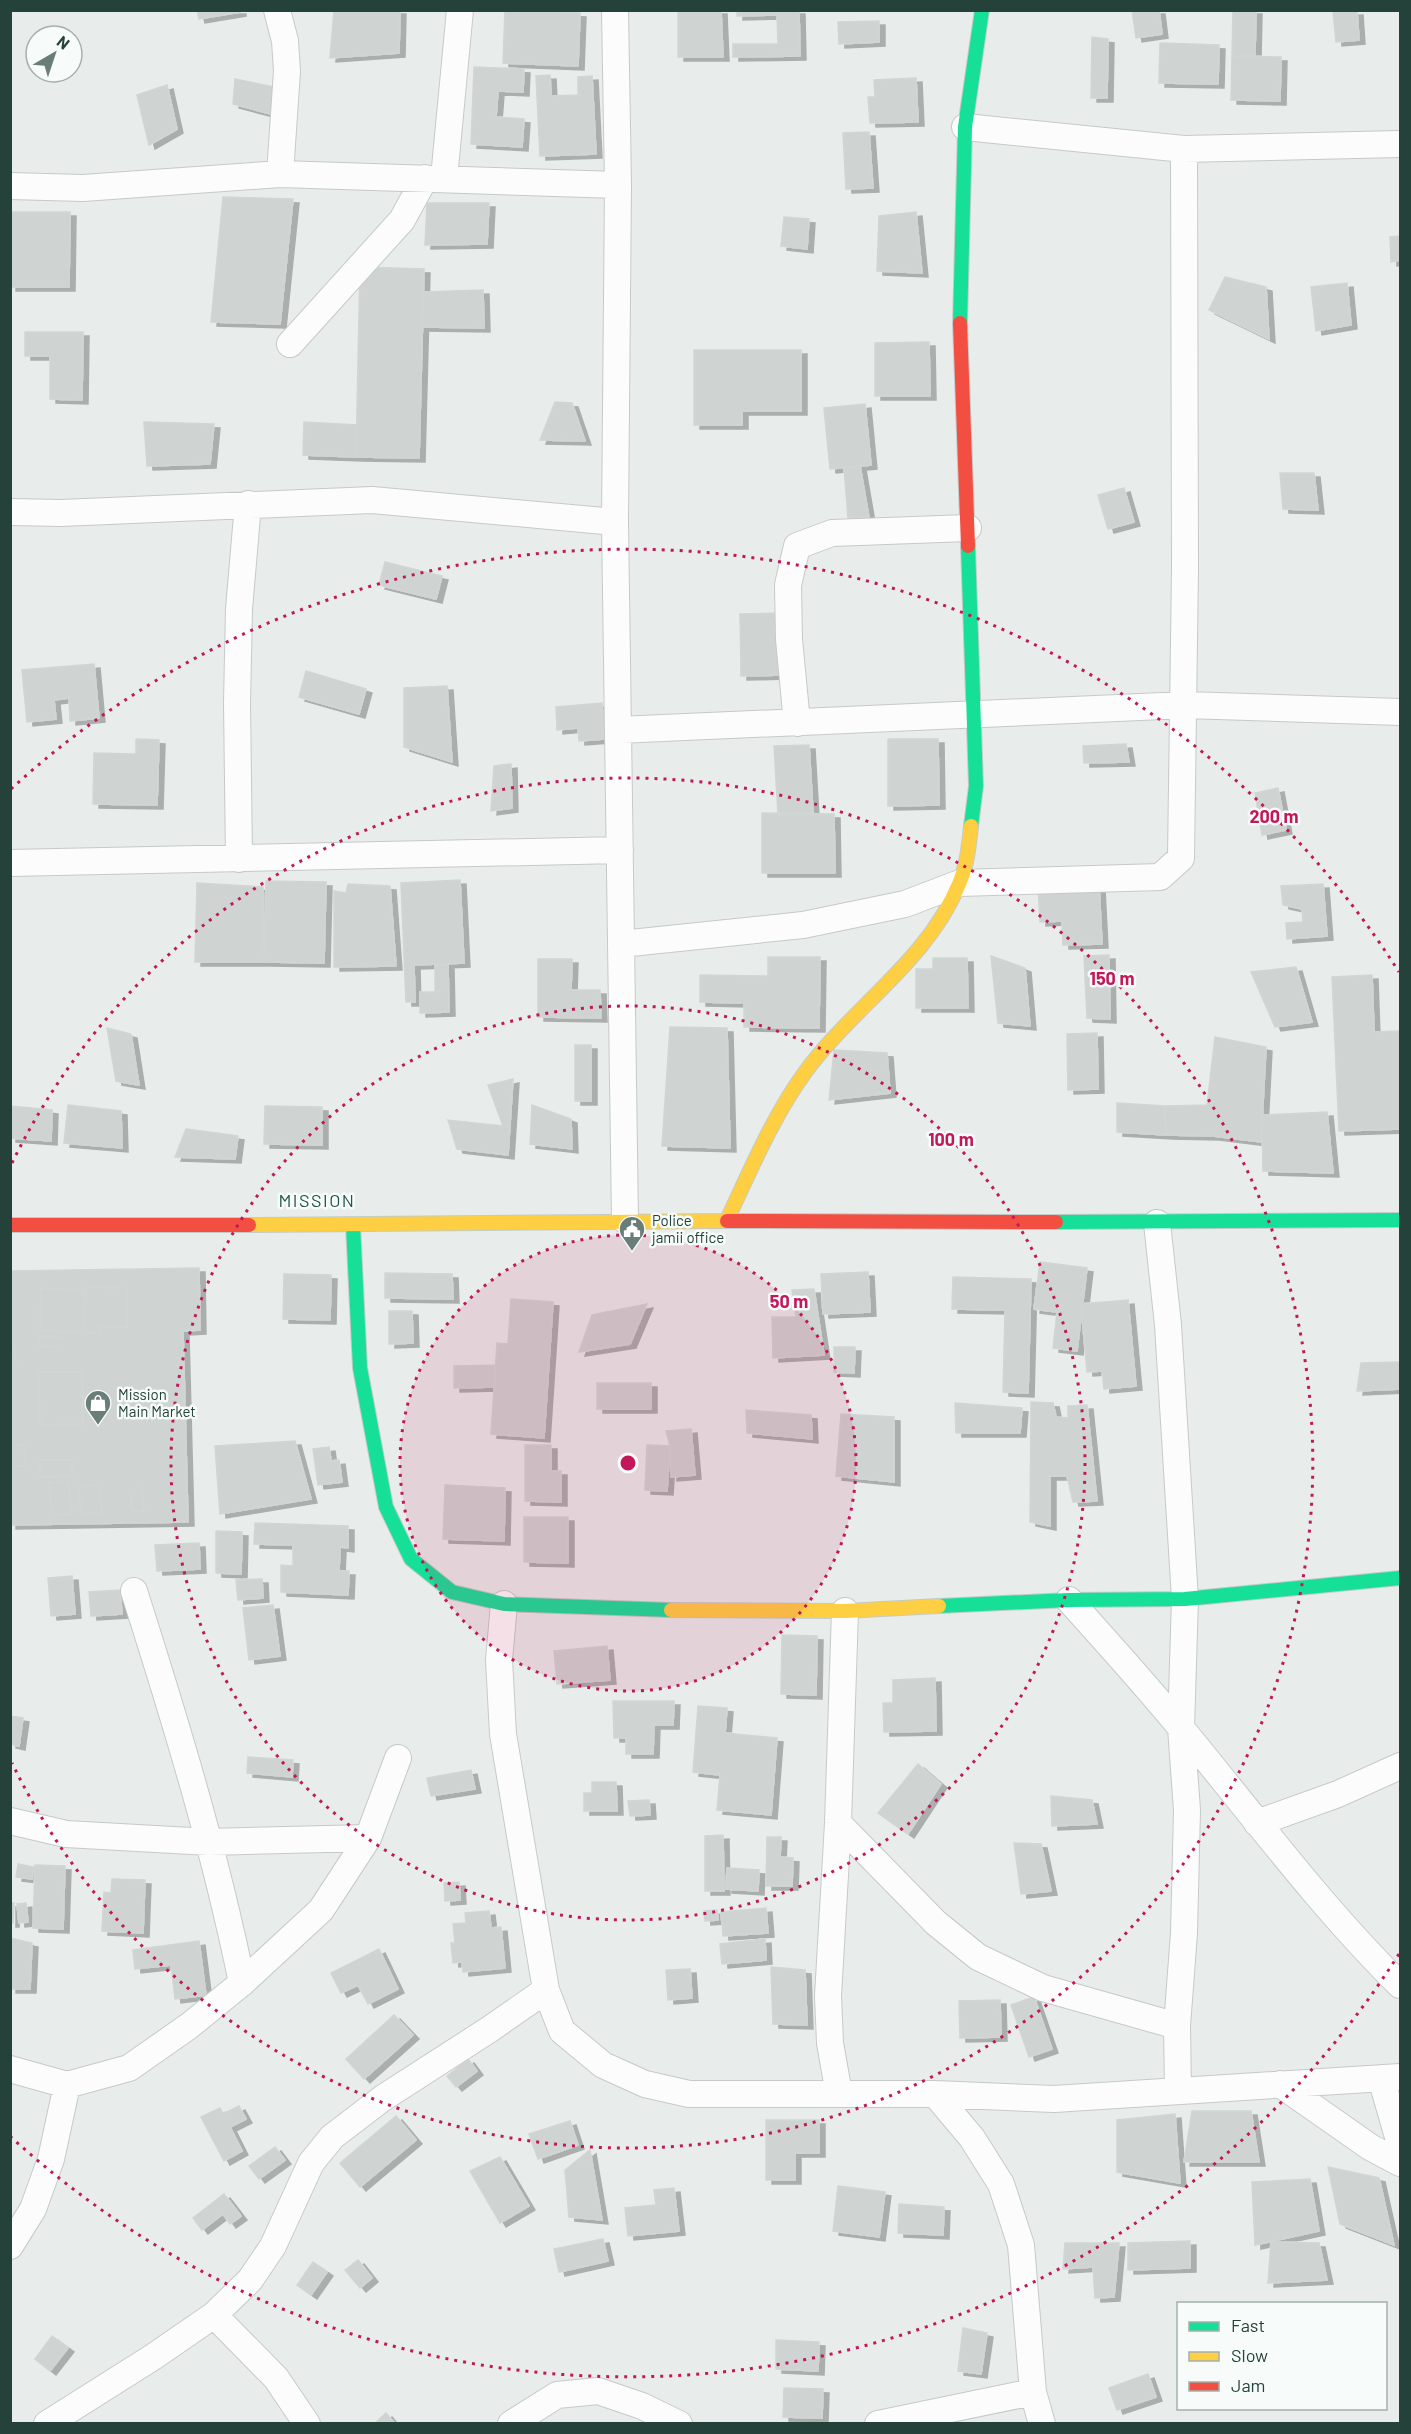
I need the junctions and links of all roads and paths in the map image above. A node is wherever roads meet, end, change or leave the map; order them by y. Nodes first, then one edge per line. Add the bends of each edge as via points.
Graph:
1 (277, 10) edge
2 (460, 10) edge
3 (615, 10) edge
4 (982, 10) edge
5 (965, 127) junction
6 (1401, 144) edge
7 (1184, 148) junction
8 (280, 174) junction
9 (434, 178) junction
10 (618, 185) junction
11 (10, 186) edge
12 (290, 344) dead end
13 (248, 504) junction
14 (10, 512) edge
15 (615, 522) junction
16 (968, 528) junction
17 (1185, 705) junction
18 (1401, 712) edge
19 (975, 715) junction
20 (797, 723) junction
21 (618, 730) junction
22 (620, 850) junction
23 (238, 859) junction
24 (10, 863) edge
25 (960, 883) junction
26 (621, 944) junction
27 (625, 1220) junction
28 (727, 1220) junction
29 (1401, 1220) edge
30 (1157, 1223) junction
31 (10, 1225) edge
32 (354, 1225) junction
33 (1401, 1578) edge
34 (134, 1592) dead end
35 (1185, 1599) junction
36 (1069, 1600) junction
37 (504, 1604) junction
38 (844, 1611) junction
39 (1181, 1728) junction
40 (398, 1758) dead end
41 (1401, 1766) edge
42 (10, 1821) edge
43 (838, 1823) junction
44 (1257, 1823) junction
45 (368, 1838) junction
46 (209, 1842) junction
47 (242, 1983) junction
48 (1401, 1985) edge
49 (546, 1990) junction
50 (1177, 2026) junction
51 (10, 2069) edge
52 (1391, 2078) edge
53 (1280, 2084) junction
54 (68, 2085) junction
55 (1178, 2090) junction
56 (839, 2094) junction
57 (935, 2094) junction
58 (1401, 2144) edge
59 (1401, 2163) edge
60 (10, 2246) edge
61 (214, 2315) junction
62 (1033, 2392) junction
63 (47, 2424) edge
64 (307, 2424) edge
65 (511, 2424) edge
66 (679, 2424) edge
67 (878, 2424) edge
68 (1042, 2424) edge

1 - 8 street via 287,71
2 - 9 street
3 - 10 street
4 - 5 street
5 - 7 street
5 - 16 street via 960,311
6 - 7 street
7 - 17 street
8 - 9 street
8 - 11 street via 83,188
9 - 10 street
9 - 12 street via 402,220
10 - 15 street
13 - 14 street
13 - 15 street via 372,500
13 - 23 street via 239,609
15 - 21 street
16 - 19 street
16 - 20 street via 831,532 797,546 789,585 789,639
17 - 18 street
17 - 19 street
17 - 25 street via 1181,858 1160,877
19 - 20 street
19 - 25 street via 976,786
20 - 21 street
21 - 22 street
22 - 23 street
22 - 26 street
23 - 24 street
25 - 26 street via 905,904 802,925
25 - 28 street via 945,915 914,957 837,1032 806,1070 776,1117
26 - 27 street
27 - 28 street
27 - 32 street
28 - 30 street
29 - 30 street
30 - 35 street via 1168,1326
31 - 32 street
32 - 37 street via 360,1368 386,1507 411,1559 452,1592
33 - 35 street
34 - 46 street
35 - 36 street
35 - 39 street
36 - 38 street
36 - 39 street
37 - 38 street via 691,1611
37 - 49 street via 499,1660 503,1734
38 - 43 street
39 - 44 street
39 - 50 street via 1187,1810 1185,1933
40 - 45 street
41 - 44 street
42 - 46 street via 66,1834
43 - 50 street via 936,1923 978,1957 1043,1988
43 - 56 street via 828,1996 830,2043
44 - 48 street via 1365,1950
45 - 46 street
45 - 47 street via 321,1910
46 - 47 street
47 - 54 street via 129,2068
49 - 56 street via 562,2031 603,2065 645,2084 689,2094
49 - 61 street via 332,2137 311,2163 273,2246 256,2272
50 - 55 street
51 - 54 street
52 - 53 street
52 - 58 street
53 - 55 street
53 - 59 street via 1370,2147
54 - 60 street via 51,2159 33,2209
55 - 57 street via 1054,2099
56 - 57 street
57 - 62 street via 972,2138 1002,2184 1021,2244
61 - 63 street
61 - 64 street via 276,2378
62 - 67 street
62 - 68 street
65 - 66 street via 556,2395 598,2391

